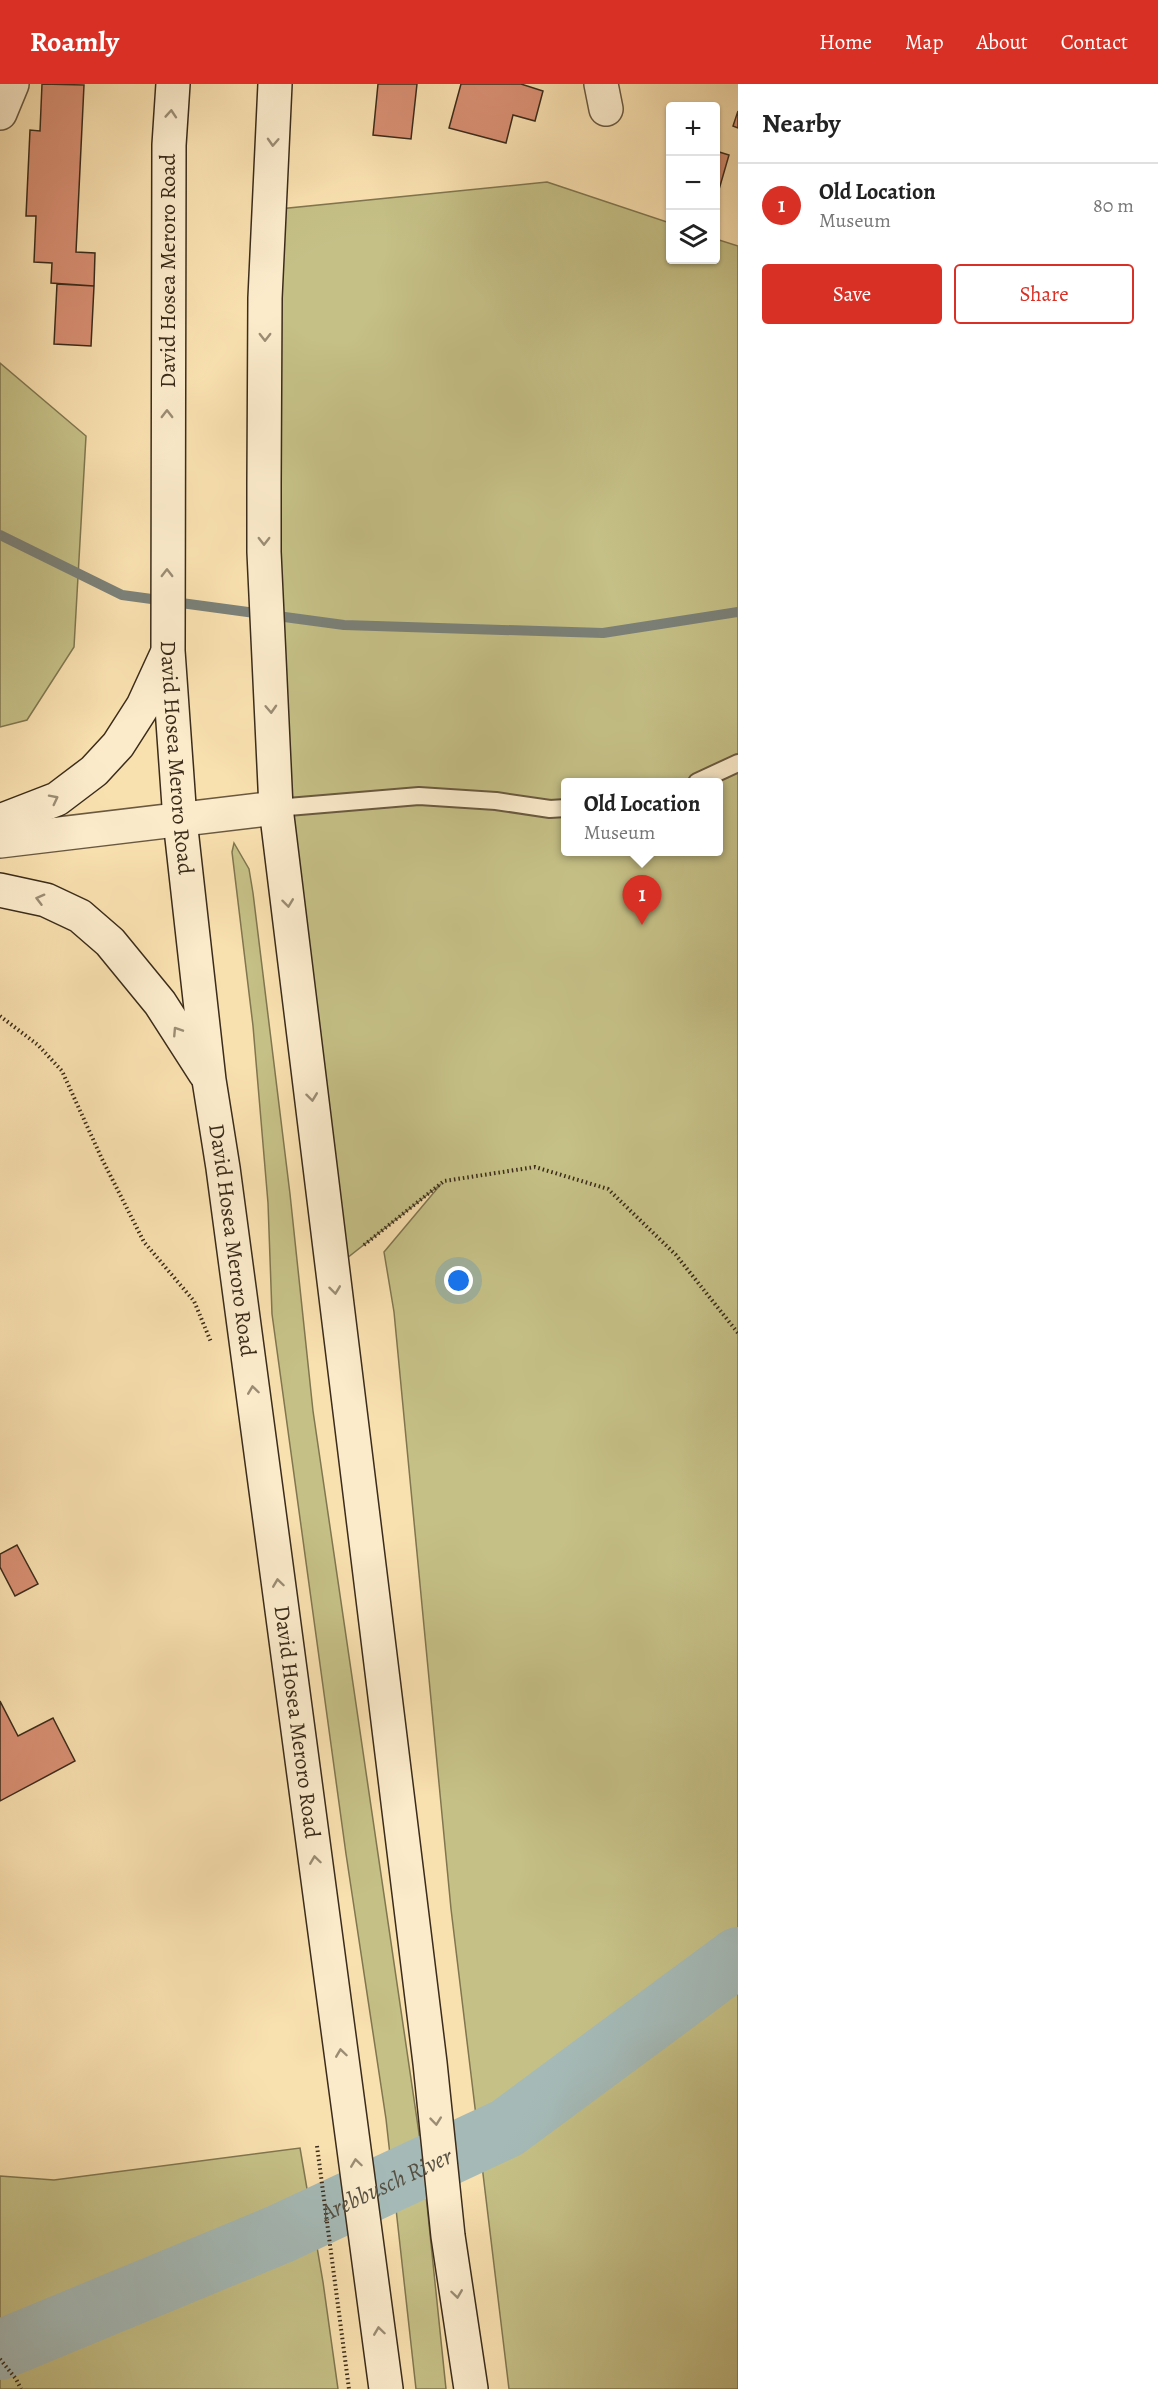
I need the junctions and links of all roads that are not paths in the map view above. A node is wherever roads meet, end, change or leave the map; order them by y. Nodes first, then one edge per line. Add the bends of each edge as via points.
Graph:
1 (12, 84) edge
2 (173, 84) edge
3 (275, 84) edge
4 (0, 113) edge
5 (167, 642) junction
6 (738, 762) edge
7 (707, 778) edge
8 (276, 808) junction
9 (561, 808) edge
10 (180, 820) junction
11 (0, 821) edge
12 (0, 840) edge
13 (0, 890) edge
14 (209, 1080) junction
15 (386, 2389) edge
16 (471, 2389) edge

1 - 4 main road
5 -> 2 main road, David Hosea Meroro Road via 169,145
3 -> 8 main road via 265,298 264,483
5 - 10 main road, David Hosea Meroro Road
11 -> 5 main road via 57,799 94,771 118,745 143,706
6 - 7 lane
8 - 9 lane via 419,796
8 - 10 main road
8 -> 16 main road via 448,2236
10 - 12 main road
10 - 14 main road, David Hosea Meroro Road
14 -> 13 main road via 160,1003 110,942 72,912 46,900
15 -> 14 main road, David Hosea Meroro Road

